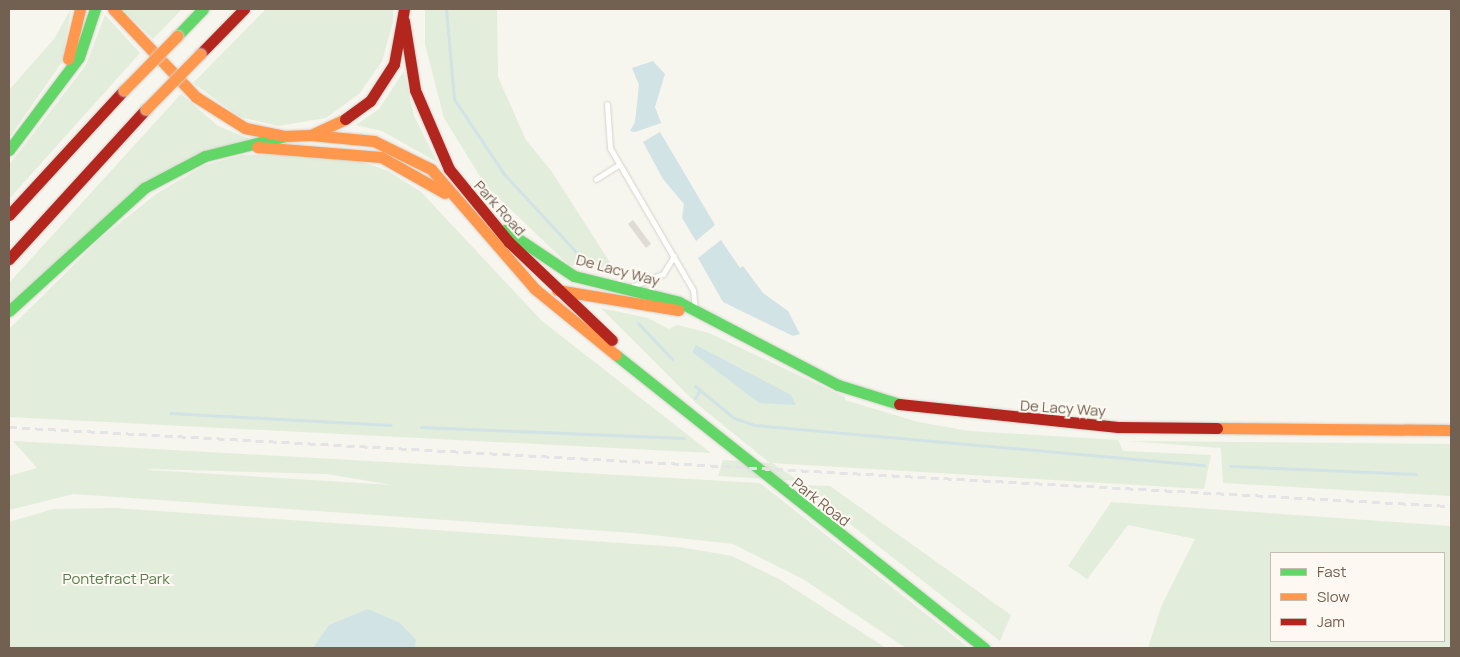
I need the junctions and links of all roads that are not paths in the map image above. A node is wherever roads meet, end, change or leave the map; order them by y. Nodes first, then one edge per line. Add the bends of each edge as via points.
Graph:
1 (80, 9) edge
2 (95, 9) edge
3 (112, 9) edge
4 (203, 9) edge
5 (244, 9) edge
6 (404, 9) edge
7 (404, 21) junction
8 (57, 85) junction
9 (607, 104) dead end
10 (311, 134) junction
11 (285, 136) junction
12 (235, 147) junction
13 (9, 150) edge
14 (618, 165) junction
15 (596, 179) dead end
16 (457, 201) junction
17 (9, 215) edge
18 (488, 218) junction
19 (674, 256) junction
20 (9, 259) edge
21 (620, 286) junction
22 (535, 289) junction
23 (559, 290) junction
24 (9, 311) edge
25 (694, 313) junction
26 (642, 375) junction
27 (1451, 430) edge
28 (985, 648) edge

1 - 8 main road
2 - 8 main road via 79,57
3 - 11 main road via 163,64 218,114 245,128
4 - 17 main road, bridge
5 - 20 main road, bridge via 146,109
6 - 7 main road
7 - 10 main road via 384,84 353,115
7 - 18 main road, Park Road via 419,106 449,169
8 - 13 main road
9 - 14 lane via 606,133
10 - 11 main road
10 - 16 main road, Park Road via 360,137 402,151 431,169
11 - 12 main road
12 - 16 main road via 323,149 381,157
12 - 24 main road via 191,162 144,188
14 - 15 lane
14 - 19 lane
16 - 22 main road, Park Road
18 - 21 main road, De Lacy Way via 574,276
18 - 23 main road, Park Road
19 - 21 lane via 663,274 648,284
19 - 25 lane via 696,296
21 - 25 main road, De Lacy Way via 680,302
22 - 23 main road, De Lacy Way
22 - 26 main road, Park Road
23 - 25 main road, De Lacy Way
23 - 26 main road, Park Road
25 - 27 main road, De Lacy Way via 838,385 884,400 956,415 1118,427
26 - 28 main road, Park Road via 705,430

